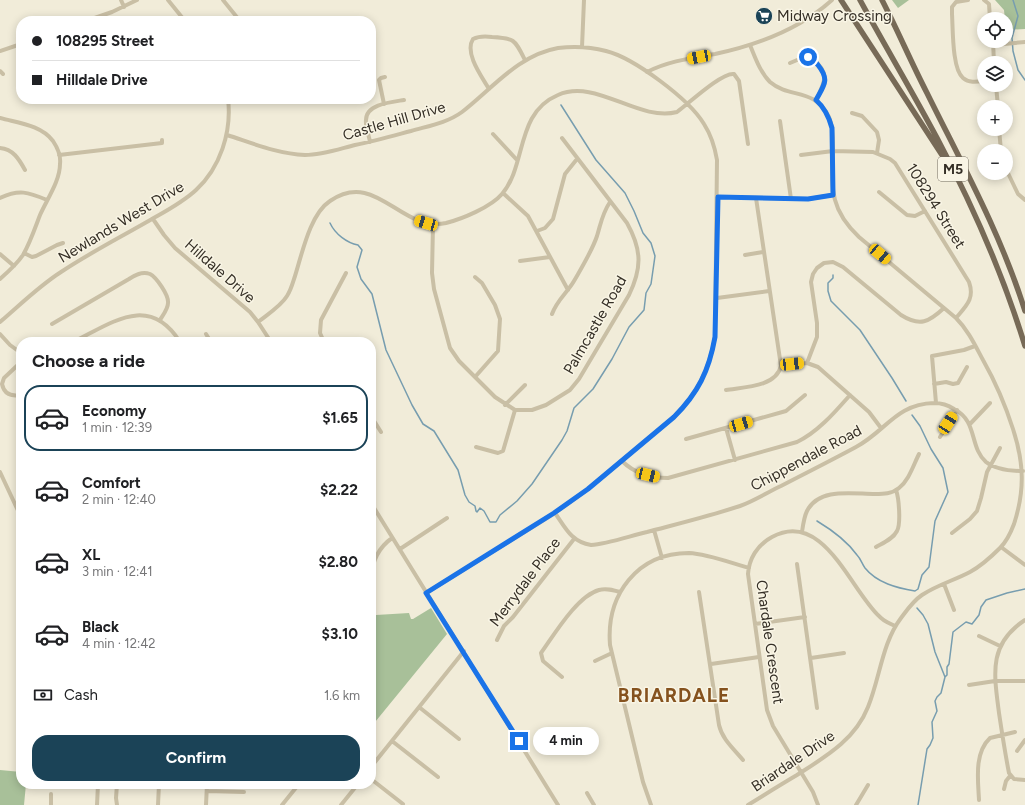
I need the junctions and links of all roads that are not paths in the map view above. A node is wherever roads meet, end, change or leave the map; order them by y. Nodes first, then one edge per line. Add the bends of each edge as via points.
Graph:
1 (121, 0) edge
2 (138, 0) edge
3 (168, 0) edge
4 (223, 0) edge
5 (584, 0) edge
6 (832, 0) edge
7 (841, 0) edge
8 (860, 0) edge
9 (882, 0) edge
10 (968, 0) edge
11 (984, 0) edge
12 (124, 7) junction
13 (990, 12) edge
14 (100, 16) edge
15 (181, 16) edge
16 (236, 16) edge
17 (1025, 42) edge
18 (1013, 43) edge
19 (750, 45) junction
20 (16, 47) edge
21 (582, 47) junction
22 (0, 51) edge
23 (525, 60) junction
24 (790, 63) dead end
25 (647, 72) junction
26 (385, 77) dead end
27 (977, 82) edge
28 (489, 89) junction
29 (404, 100) dead end
30 (816, 100) junction
31 (688, 103) junction
32 (228, 104) edge
33 (384, 104) junction
34 (852, 113) dead end
35 (0, 118) edge
36 (780, 121) dead end
37 (493, 134) dead end
38 (226, 135) junction
39 (562, 138) dead end
40 (162, 140) dead end
41 (370, 142) junction
42 (748, 144) dead end
43 (0, 148) edge
44 (833, 150) junction
45 (877, 152) junction
46 (59, 155) junction
47 (801, 155) dead end
48 (577, 159) junction
49 (517, 160) junction
50 (25, 170) dead end
51 (1011, 180) edge
52 (959, 181) junction
53 (879, 192) dead end
54 (503, 193) junction
55 (833, 195) junction
56 (718, 197) junction
57 (0, 198) edge
58 (756, 198) junction
59 (791, 199) junction
60 (47, 200) junction
61 (1025, 200) edge
62 (610, 202) junction
63 (925, 211) junction
64 (153, 219) junction
65 (433, 224) junction
66 (537, 231) junction
67 (63, 243) dead end
68 (763, 252) junction
69 (0, 254) edge
70 (24, 254) junction
71 (744, 254) dead end
72 (550, 257) junction
73 (520, 261) dead end
74 (14, 266) junction
75 (346, 273) dead end
76 (475, 277) dead end
77 (0, 279) edge
78 (568, 290) junction
79 (769, 291) junction
80 (717, 298) junction
81 (944, 308) junction
82 (1025, 311) edge
83 (552, 314) dead end
84 (956, 318) junction
85 (160, 320) junction
86 (0, 322) edge
87 (258, 322) junction
88 (52, 324) dead end
89 (0, 334) edge
90 (206, 334) dead end
91 (83, 337) edge
92 (176, 337) edge
93 (208, 337) edge
94 (268, 337) edge
95 (322, 337) edge
96 (975, 346) junction
97 (1025, 346) edge
98 (16, 350) edge
99 (807, 363) junction
100 (781, 366) junction
101 (16, 367) edge
102 (967, 367) dead end
103 (475, 377) junction
104 (934, 384) junction
105 (525, 385) dead end
106 (726, 390) dead end
107 (805, 395) dead end
108 (850, 395) junction
109 (16, 396) edge
110 (936, 403) junction
111 (990, 403) dead end
112 (505, 405) junction
113 (515, 410) junction
114 (957, 410) junction
115 (376, 424) edge
116 (970, 424) junction
117 (726, 428) junction
118 (881, 428) junction
119 (381, 432) dead end
120 (940, 437) dead end
121 (686, 439) dead end
122 (476, 447) dead end
123 (1000, 448) dead end
124 (918, 454) dead end
125 (735, 460) junction
126 (622, 461) junction
127 (990, 464) junction
128 (0, 472) edge
129 (1023, 472) junction
130 (2, 480) edge
131 (896, 490) junction
132 (16, 507) edge
133 (376, 511) edge
134 (554, 513) junction
135 (447, 518) dead end
136 (654, 530) junction
137 (802, 532) junction
138 (952, 533) dead end
139 (392, 538) junction
140 (574, 539) junction
141 (876, 547) dead end
142 (1001, 547) junction
143 (400, 549) junction
144 (376, 556) edge
145 (662, 558) junction
146 (797, 564) dead end
147 (1025, 565) edge
148 (749, 568) junction
149 (944, 584) junction
150 (620, 592) junction
151 (700, 592) dead end
152 (426, 593) junction
153 (954, 610) dead end
154 (805, 617) junction
155 (1024, 622) edge
156 (755, 624) junction
157 (895, 626) junction
158 (979, 636) dead end
159 (497, 640) dead end
160 (1000, 646) junction
161 (464, 651) junction
162 (612, 653) junction
163 (844, 653) dead end
164 (759, 657) junction
165 (811, 658) junction
166 (595, 661) dead end
167 (711, 664) junction
168 (562, 677) dead end
169 (995, 681) junction
170 (1025, 681) edge
171 (969, 685) dead end
172 (420, 707) junction
173 (817, 708) dead end
174 (1015, 732) dead end
175 (1003, 735) junction
176 (459, 739) dead end
177 (1025, 740) edge
178 (392, 741) junction
179 (1017, 751) dead end
180 (743, 760) dead end
181 (376, 761) edge
182 (802, 772) junction
183 (1010, 776) junction
184 (438, 777) dead end
185 (1025, 780) edge
186 (376, 783) edge
187 (868, 785) dead end
188 (98, 789) edge
189 (117, 789) edge
190 (159, 789) edge
191 (293, 789) edge
192 (354, 789) edge
193 (1004, 789) dead end
194 (207, 791) joint
195 (244, 792) dead end
196 (587, 793) dead end
197 (52, 794) dead end
198 (979, 800) dead end
199 (403, 804) edge
200 (51, 805) edge
201 (97, 805) edge
202 (117, 805) edge
203 (158, 805) edge
204 (206, 805) edge
205 (282, 805) edge
206 (341, 805) edge
207 (558, 805) edge
208 (594, 805) edge
209 (652, 805) edge
210 (748, 805) edge
211 (818, 805) edge
212 (856, 805) edge

1 - 12 street
2 - 12 street
3 - 15 street
4 - 16 street
5 - 21 street
6 - 19 street via 796,25
7 - 52 main road
8 - 52 main road, M5
9 - 82 main road, M5 via 977,193 1002,249
10 - 27 street via 956,2 952,7 956,63 959,74 966,80
11 - 13 street via 989,4
12 - 14 street
17 - 18 street
19 - 25 street via 668,63
19 - 30 street via 761,69 771,82 784,90
20 - 22 street
21 - 23 street, Castle Hill Drive via 558,48
21 - 25 street, Castle Hill Drive via 616,54
23 - 28 street, Castle Hill Drive
23 - 28 street via 515,42 507,37 480,36 473,39 470,44 474,64
24 - 30 street via 811,57 823,72 824,83
25 - 31 street, Castle Hill Drive
26 - 33 street via 379,81
28 - 41 street, Castle Hill Drive via 453,118
29 - 33 street
30 - 44 street via 829,118
31 - 42 street via 718,80 734,74 739,81
31 - 49 street via 677,112 664,114 587,92 559,94 534,114
31 - 56 street, Castle Hill Drive via 705,125 715,148
32 - 38 street, Newlands West Drive
33 - 41 street via 372,108 368,113 366,120
34 - 45 street via 862,116 877,132
35 - 46 street via 42,131 52,140
36 - 59 street
37 - 49 street
38 - 41 street, Castle Hill Drive via 278,151 306,155
38 - 64 street, Newlands West Drive via 218,160 197,189
39 - 48 street, Palmcastle Road
40 - 46 street via 160,143
43 - 50 street via 12,152
44 - 45 street
44 - 47 street
44 - 55 street
45 - 63 street, 108294 Street via 894,163
46 - 60 street via 60,170
48 - 62 street, Palmcastle Road
48 - 66 street via 566,174 553,219 545,228
49 - 54 street
51 - 61 street via 1018,194
52 - 97 main road, M5 via 1012,306
53 - 63 street via 907,215 914,216
54 - 65 street via 489,206 453,221
54 - 66 street via 528,216
55 - 59 street
55 - 81 street, Briardale Drive via 839,212 852,230
56 - 58 street
56 - 80 street, Castle Hill Drive
57 - 60 street via 20,192
58 - 59 street
58 - 68 street
60 - 70 street
62 - 78 street via 603,213 595,241
62 - 113 street, Palmcastle Road via 627,223 637,245 638,267 635,282 574,387 539,408
63 - 84 street, 108294 Street via 971,287 969,302
64 - 86 street, Newlands West Drive via 61,271
64 - 87 street, Hilldale Drive via 175,248 240,302
65 - 87 street via 418,221 369,193 354,192 328,201 312,223 287,297
65 - 103 street, Palmcastle Road via 434,289 450,348
66 - 72 street
67 - 70 street via 36,256
68 - 71 street
68 - 79 street
69 - 74 street
70 - 74 street
72 - 73 street
72 - 78 street
74 - 77 street
75 - 95 street via 321,320
76 - 103 street via 482,283 500,319 498,351
78 - 83 street via 556,303
79 - 80 street
79 - 100 street
80 - 126 street, Castle Hill Drive via 712,356 697,390 686,406
81 - 84 street, Briardale Drive
81 - 99 street via 928,321 909,320 843,267 833,262 824,263 817,268 812,278 818,323 817,337
84 - 96 street, Briardale Drive
85 - 88 street via 168,304 166,292 149,274 142,273
85 - 91 street via 150,316 129,316
85 - 92 street
87 - 94 street, Hilldale Drive
89 - 98 street
90 - 93 street
96 - 104 street via 934,355
96 - 129 street, Briardale Drive via 1002,396 1020,449
99 - 100 street
99 - 108 street via 818,367
100 - 106 street via 778,373 768,381
101 - 109 street via 4,378 2,384 7,393
102 - 104 street via 958,383
103 - 112 street, Palmcastle Road
104 - 110 street
105 - 112 street
107 - 117 street via 786,410
108 - 118 street via 869,412
108 - 125 street via 830,418 797,442
110 - 114 street, Chippendale Road
110 - 118 street, Chippendale Road via 911,407
111 - 116 street
112 - 113 street, Palmcastle Road
113 - 122 street via 503,451 498,453
114 - 116 street, Chippendale Road
114 - 120 street
115 - 119 street
116 - 127 street, Chippendale Road via 980,454
117 - 121 street
117 - 125 street
118 - 136 street, Chippendale Road via 857,447 741,506
123 - 127 street
124 - 131 street via 908,477
125 - 126 street via 663,478 639,473
126 - 134 street, Castle Hill Drive
127 - 129 street via 1006,470
127 - 138 street via 977,511
128 - 130 street
129 - 142 street, Briardale Drive via 1024,487 1019,514
130 - 132 street
131 - 137 street via 881,494 825,495 813,502 808,509
131 - 141 street via 899,505 898,528 892,537
133 - 139 street
134 - 140 street
134 - 152 street, Castle Hill Drive
135 - 143 street
136 - 140 street, Chippendale Road via 595,545 584,544
136 - 145 street
137 - 148 street, Chardale Crescent via 789,531 767,540 756,551
137 - 157 street, Chardale Crescent via 823,543 873,610
139 - 143 street
139 - 144 street via 382,546
140 - 159 street, Merrydale Place via 504,626
142 - 147 street
142 - 149 street, Briardale Drive via 976,568
143 - 152 street
145 - 148 street via 691,553
145 - 150 street via 636,573
146 - 154 street
148 - 156 street, Chardale Crescent
149 - 153 street
149 - 157 street, Briardale Drive via 917,599
150 - 162 street via 611,616 609,633
150 - 168 street via 600,590 583,598 541,653 543,661
151 - 167 street
152 - 161 street
154 - 156 street
154 - 165 street
155 - 160 street via 1010,632
156 - 164 street, Chardale Crescent
157 - 182 street, Briardale Drive via 868,708 858,726 838,747
158 - 160 street
160 - 169 street via 995,664
161 - 172 street
161 - 207 street
162 - 166 street
162 - 209 street via 643,782
163 - 165 street
164 - 167 street
164 - 182 street, Chardale Crescent via 769,716
165 - 173 street
167 - 180 street via 720,729
169 - 170 street
169 - 171 street
169 - 175 street
172 - 176 street
172 - 178 street
174 - 175 street
175 - 183 street
175 - 198 street via 990,738 982,749 978,778
177 - 179 street
178 - 181 street
178 - 184 street
182 - 210 street, Briardale Drive
182 - 211 street, Chardale Crescent via 814,792
183 - 185 street via 1017,780
183 - 193 street
186 - 199 street
187 - 212 street
188 - 201 street
189 - 202 street
190 - 203 street
191 - 205 street
192 - 206 street
194 - 195 street
194 - 204 street
196 - 208 street
197 - 200 street

